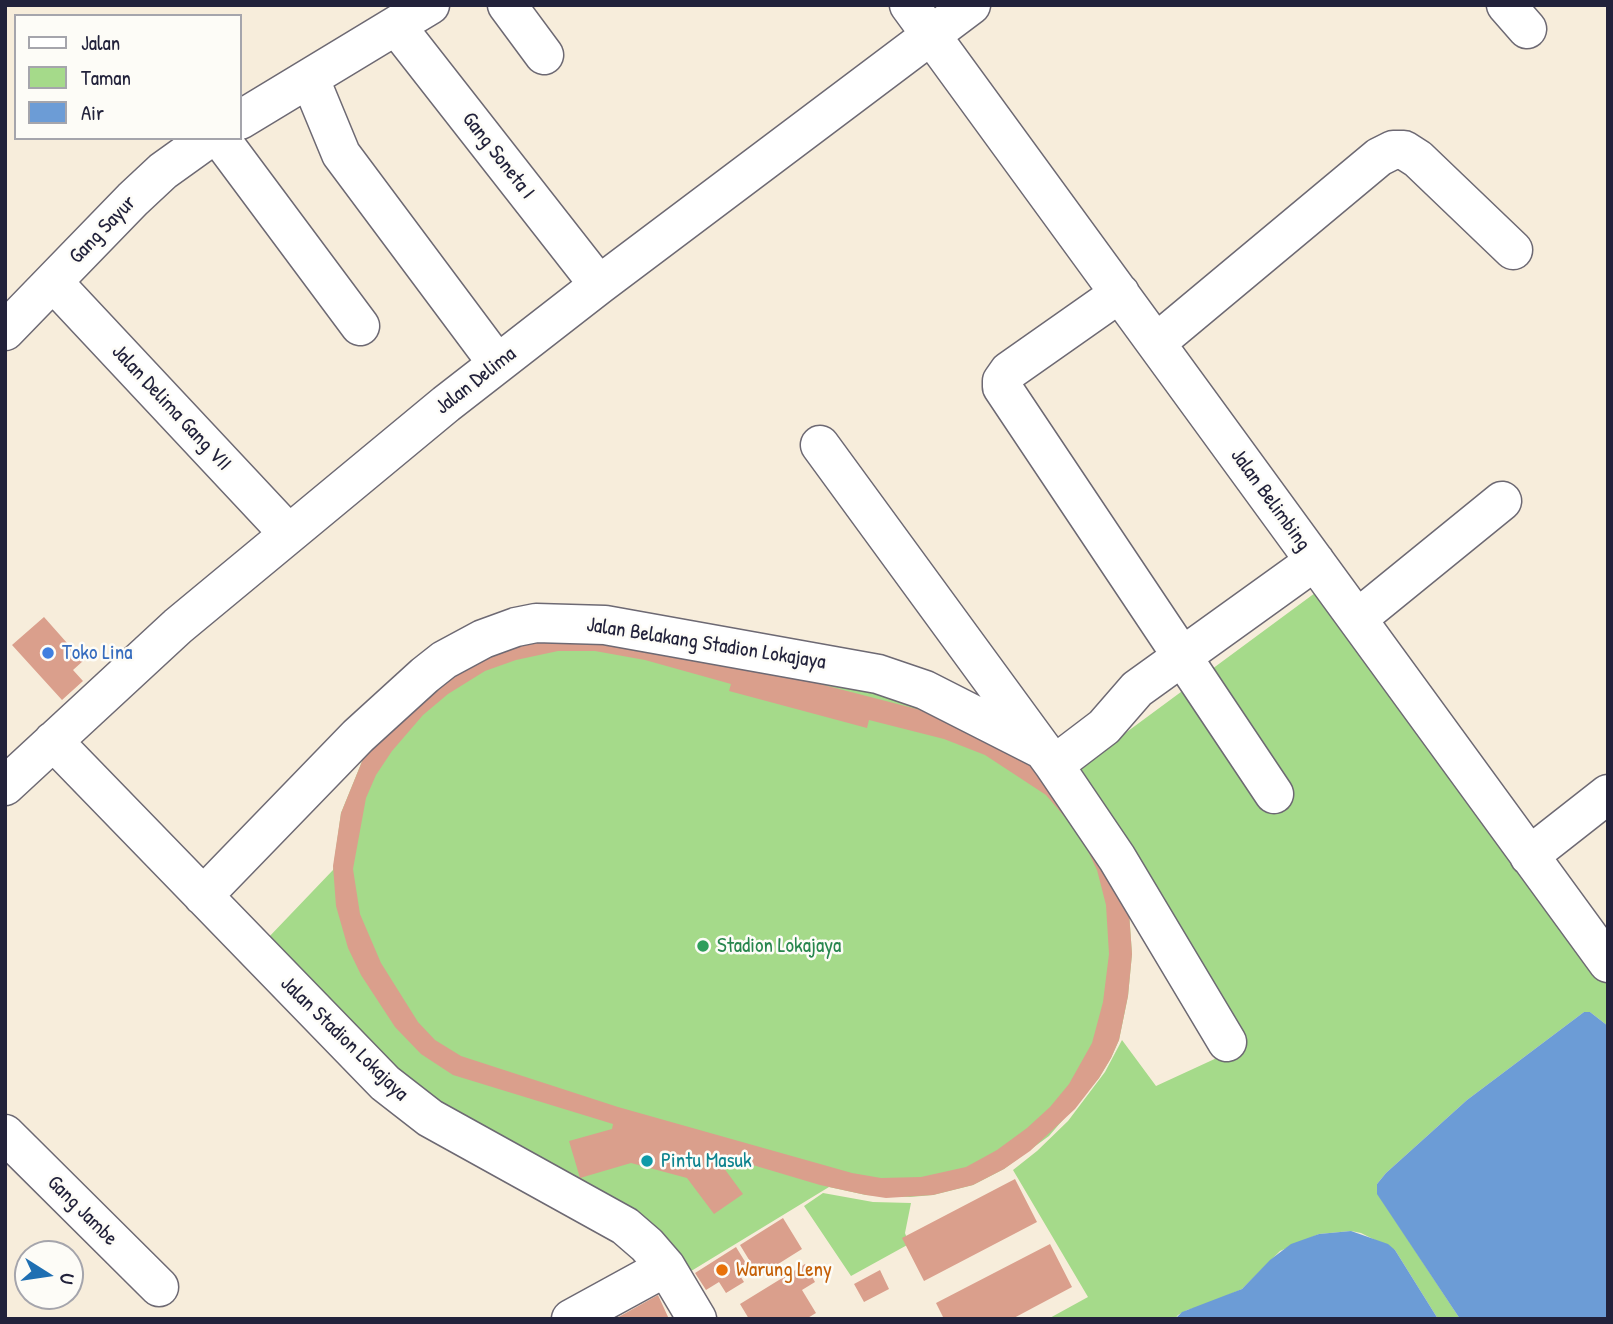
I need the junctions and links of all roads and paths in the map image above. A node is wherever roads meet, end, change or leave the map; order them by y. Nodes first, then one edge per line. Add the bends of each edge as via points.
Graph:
1 (430, 5) edge
2 (507, 5) edge
3 (908, 5) edge
4 (971, 5) edge
5 (397, 27) junction
6 (933, 36) junction
7 (544, 55) dead end
8 (310, 79) junction
9 (243, 112) edge
10 (206, 140) edge
11 (221, 140) edge
12 (1513, 250) dead end
13 (53, 282) junction
14 (599, 285) junction
15 (1120, 293) junction
16 (360, 326) dead end
17 (5, 331) edge
18 (1156, 343) junction
19 (497, 363) junction
20 (820, 445) dead end
21 (1502, 501) dead end
22 (289, 534) junction
23 (1315, 561) junction
24 (1357, 619) junction
25 (1182, 657) junction
26 (53, 741) junction
27 (1049, 757) junction
28 (5, 786) edge
29 (1274, 794) dead end
30 (1608, 794) edge
31 (1529, 856) junction
32 (203, 896) junction
33 (1608, 963) edge
34 (1227, 1042) dead end
35 (5, 1134) edge
36 (666, 1267) junction
37 (159, 1287) dead end
38 (571, 1319) edge
39 (697, 1319) edge

1 - 5 street
2 - 7 street
3 - 6 street, Jalan Belimbing
4 - 6 street, Jalan Delima
5 - 8 street
5 - 14 street, Gang Soneta I
6 - 14 street, Jalan Delima
6 - 15 street, Jalan Belimbing
8 - 9 street
8 - 19 street via 341,153
10 - 13 street, Gang Sayur via 163,171
11 - 16 street
12 - 18 street via 1419,159 1393,149
13 - 17 street, Gang Sayur
13 - 22 street, Jalan Delima Gang VII
14 - 19 street, Jalan Delima
15 - 18 street, Jalan Belimbing
15 - 25 street via 1009,371 1002,387
18 - 23 street, Jalan Belimbing
19 - 22 street, Jalan Delima
20 - 27 street, Jalan Belakang Stadion Lokajaya
21 - 24 street
22 - 26 street, Jalan Delima via 178,625
23 - 24 street, Jalan Belimbing
23 - 25 street
24 - 31 street, Jalan Belimbing
25 - 27 street via 1137,689 1104,727
25 - 29 street
26 - 28 street, Jalan Delima
26 - 32 street, Jalan Stadion Lokajaya
27 - 32 street, Jalan Belakang Stadion Lokajaya via 925,690 878,674 616,626 536,623 483,639 425,675 358,736
27 - 34 street, Jalan Belakang Stadion Lokajaya via 1117,858
30 - 31 street
31 - 33 street, Jalan Belimbing
32 - 36 street, Jalan Stadion Lokajaya via 399,1096 612,1218
35 - 37 street, Gang Jambe
36 - 38 street
36 - 39 street, Jalan Stadion Lokajaya

